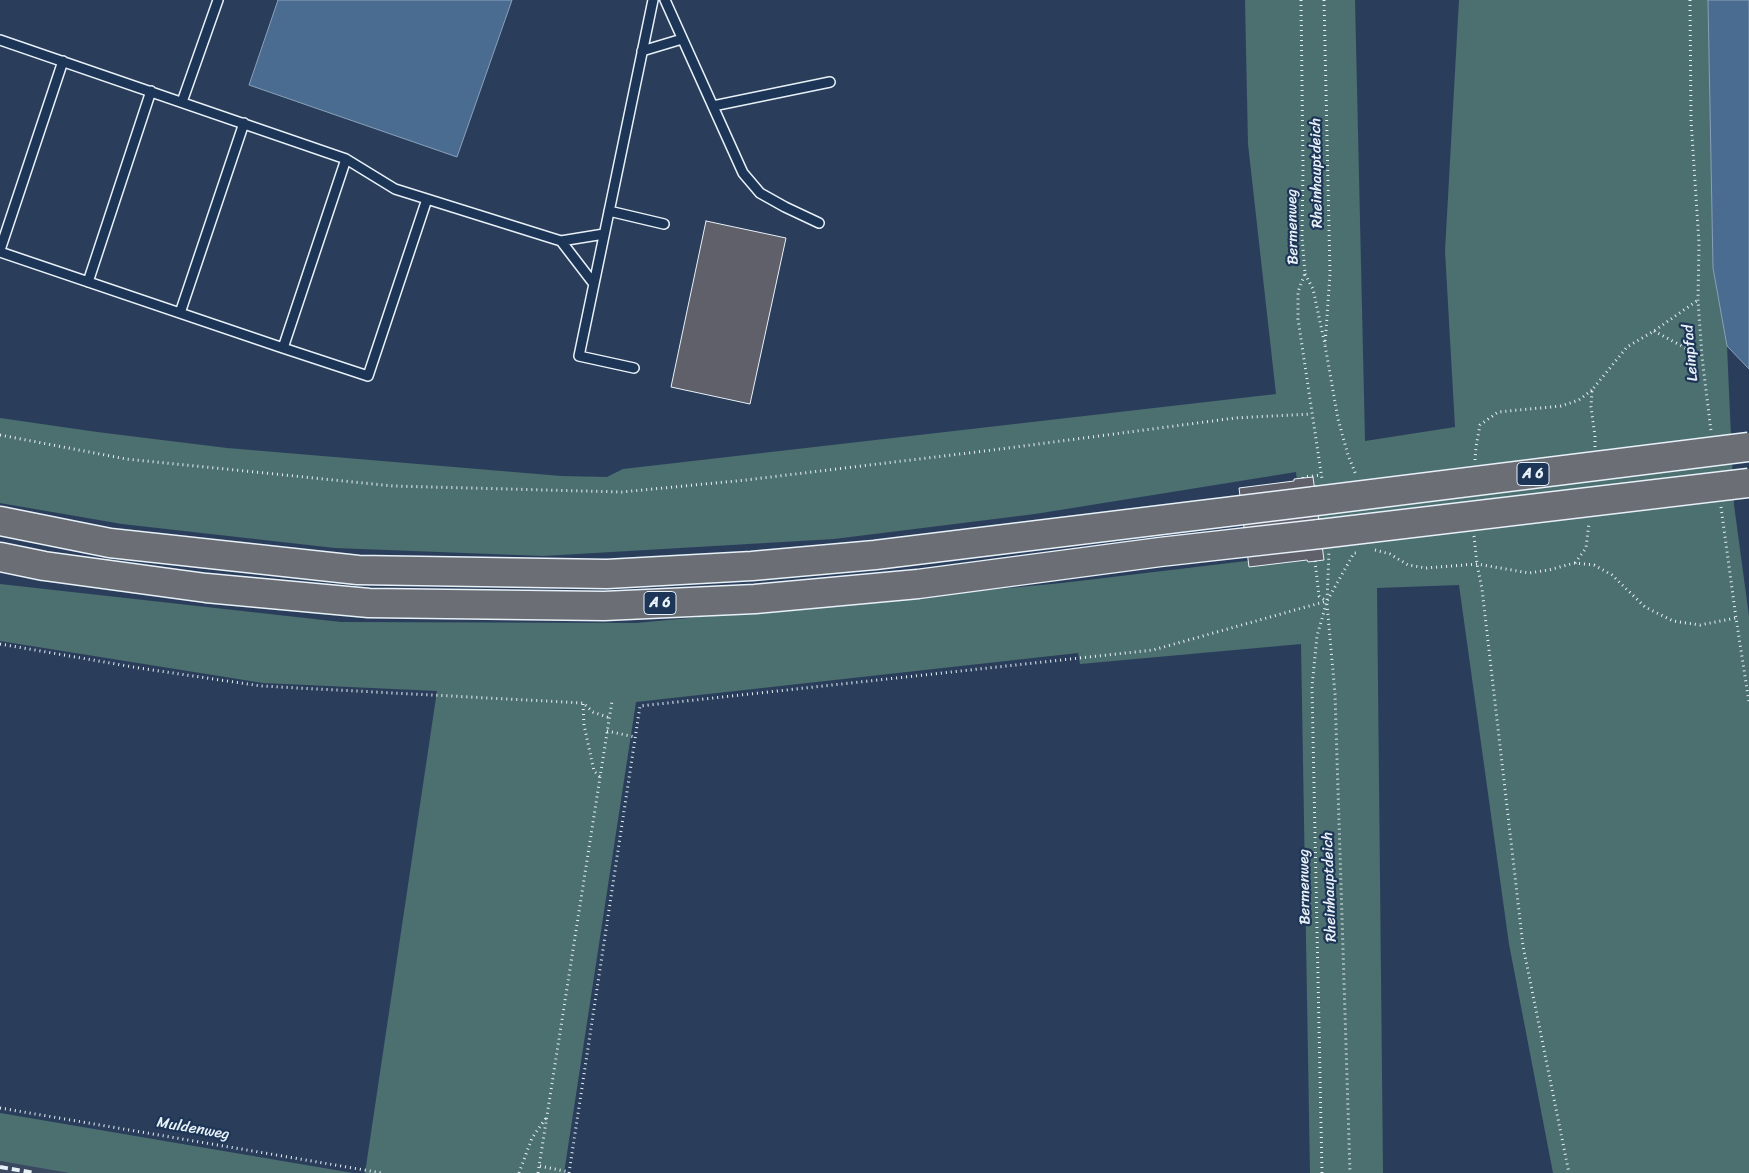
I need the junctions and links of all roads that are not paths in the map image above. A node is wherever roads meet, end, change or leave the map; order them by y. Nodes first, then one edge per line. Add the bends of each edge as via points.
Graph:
1 (218, 0) edge
2 (653, 0) edge
3 (665, 0) edge
4 (682, 39) junction
5 (0, 40) edge
6 (642, 51) junction
7 (63, 61) junction
8 (830, 82) dead end
9 (151, 91) junction
10 (182, 102) junction
11 (713, 106) junction
12 (244, 123) junction
13 (346, 159) junction
14 (427, 199) junction
15 (609, 211) junction
16 (664, 224) dead end
17 (819, 224) dead end
18 (604, 234) junction
19 (562, 241) junction
20 (0, 251) edge
21 (88, 282) junction
22 (594, 284) junction
23 (180, 313) junction
24 (283, 348) junction
25 (634, 368) dead end
26 (1749, 447) edge
27 (1749, 483) edge
28 (0, 521) edge
29 (0, 557) edge

1 - 10 lane
2 - 6 lane
3 - 4 lane
4 - 6 lane
4 - 11 lane
5 - 7 lane
6 - 15 lane
7 - 9 lane
7 - 20 lane
8 - 11 lane
9 - 10 lane
9 - 21 lane
10 - 12 lane
11 - 17 lane via 743,173 760,193
12 - 13 lane
12 - 23 lane
13 - 14 lane via 395,189
13 - 24 lane
14 - 19 lane
14 - 24 lane via 368,376
15 - 16 lane
15 - 18 lane
18 - 19 lane
18 - 22 lane
19 - 22 lane
20 - 21 lane
21 - 23 lane
22 - 25 lane via 579,356
23 - 24 lane
26 - 28 highway, A 6, bridge via 1314,486 875,555 607,574 358,570 110,543
27 - 29 highway, A 6, bridge via 1160,552 918,584 755,599 604,606 369,604 206,588

